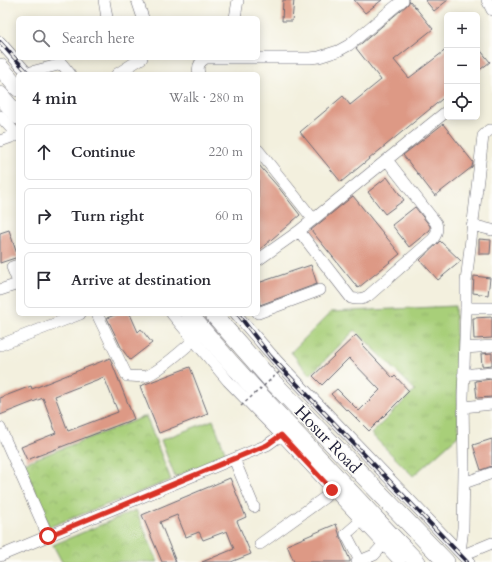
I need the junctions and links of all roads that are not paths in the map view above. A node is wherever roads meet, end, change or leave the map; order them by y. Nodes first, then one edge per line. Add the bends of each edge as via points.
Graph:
1 (104, 0) edge
2 (137, 0) edge
3 (238, 0) edge
4 (403, 0) edge
5 (487, 0) edge
6 (492, 10) edge
7 (107, 16) edge
8 (142, 16) edge
9 (235, 16) edge
10 (0, 42) edge
11 (8, 51) edge
12 (260, 58) edge
13 (139, 60) edge
14 (203, 60) edge
15 (0, 67) edge
16 (26, 72) edge
17 (35, 72) edge
18 (68, 72) edge
19 (120, 72) edge
20 (199, 72) edge
21 (16, 86) edge
22 (0, 95) edge
23 (444, 113) edge
24 (16, 114) edge
25 (0, 116) edge
26 (492, 130) edge
27 (16, 133) edge
28 (16, 136) edge
29 (0, 141) edge
30 (260, 153) edge
31 (387, 160) junction
32 (313, 219) junction
33 (472, 225) junction
34 (299, 230) junction
35 (492, 230) edge
36 (260, 259) edge
37 (16, 266) edge
38 (16, 278) edge
39 (16, 284) edge
40 (0, 290) edge
41 (320, 290) dead end
42 (466, 308) junction
43 (492, 308) edge
44 (260, 313) edge
45 (75, 316) edge
46 (98, 316) edge
47 (174, 316) edge
48 (191, 316) edge
49 (215, 316) edge
50 (239, 317) edge
51 (194, 340) junction
52 (0, 345) edge
53 (492, 346) edge
54 (464, 348) junction
55 (492, 372) edge
56 (463, 375) junction
57 (492, 404) edge
58 (463, 408) junction
59 (0, 428) edge
60 (281, 435) junction
61 (234, 459) junction
62 (492, 473) edge
63 (464, 483) junction
64 (332, 490) junction
65 (254, 507) dead end
66 (374, 531) junction
67 (48, 536) junction
68 (492, 543) edge
69 (260, 544) dead end
70 (0, 556) edge
71 (460, 558) edge
72 (358, 561) edge
73 (400, 562) edge
74 (417, 562) edge

1 - 7 street
2 - 8 street
3 - 9 street
4 - 12 street via 349,45 338,51 310,58
5 - 6 street
10 - 11 street
11 - 16 street
13 - 19 street
14 - 20 street via 200,62
15 - 21 highway
17 - 18 street via 62,64
22 - 24 highway
23 - 31 street
25 - 27 street
26 - 33 street via 483,136
28 - 29 street
30 - 32 street
31 - 32 street
31 - 34 street via 438,228 433,239 368,296 360,299 351,298
32 - 34 street
33 - 35 street
33 - 42 street
34 - 36 street
37 - 38 street via 12,267
39 - 40 street
41 - 44 street
42 - 43 street
42 - 54 street
45 - 52 street
46 - 51 street via 127,376 146,376
47 - 51 street
48 - 66 highway, Hosur Road
49 - 71 highway, Hosur Road via 269,378
50 - 71 street
51 - 60 street via 228,381
53 - 54 street
54 - 56 street
55 - 56 street
56 - 58 street
57 - 58 street
58 - 63 street
59 - 67 street
60 - 61 street via 267,445
60 - 64 street
61 - 65 street
61 - 67 street
62 - 63 street
63 - 71 street
64 - 66 street
64 - 69 street
66 - 72 street via 374,555
66 - 72 street via 346,534
66 - 73 street
66 - 74 highway, Hosur Road
67 - 70 street
68 - 71 street

